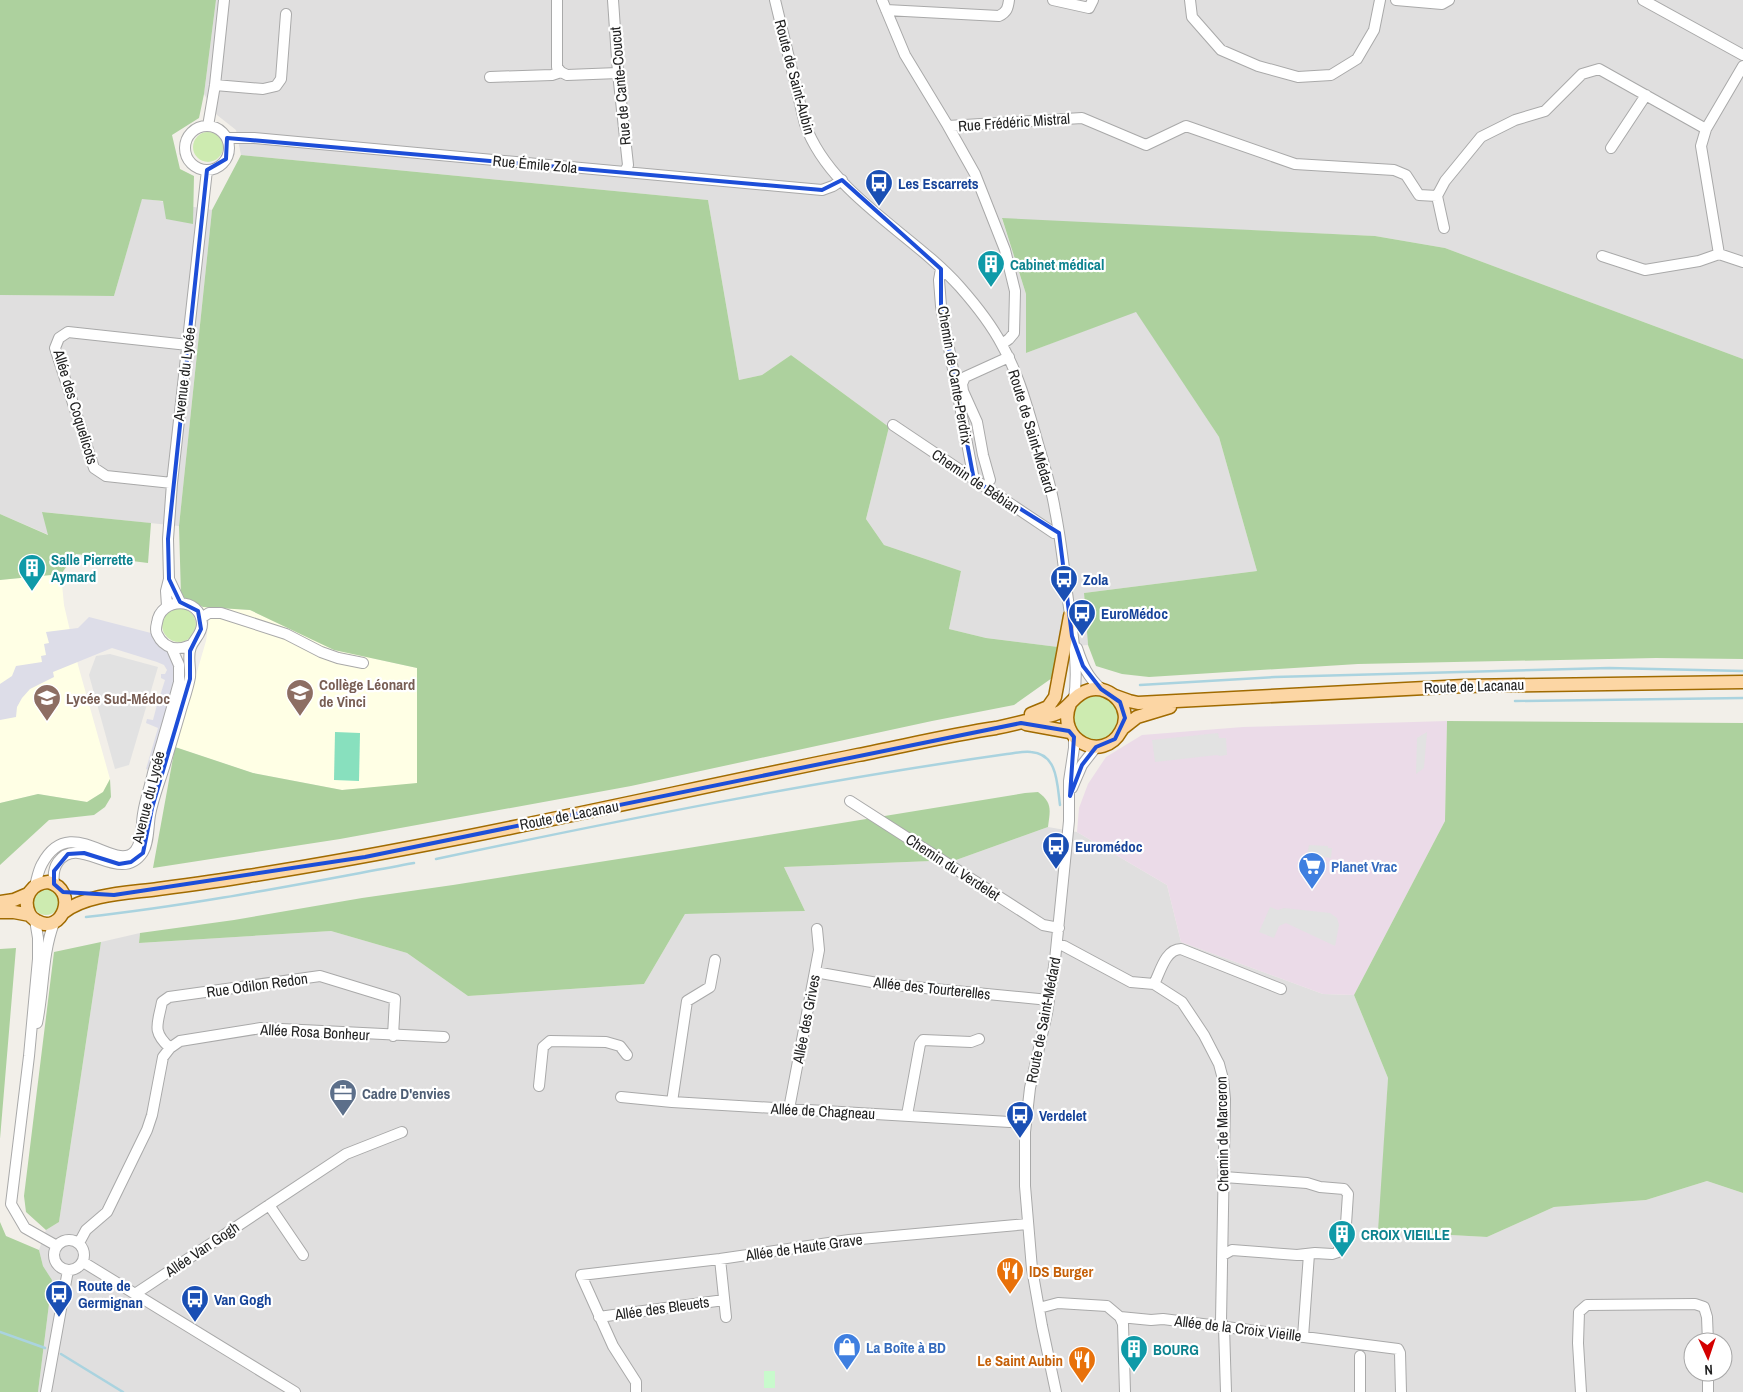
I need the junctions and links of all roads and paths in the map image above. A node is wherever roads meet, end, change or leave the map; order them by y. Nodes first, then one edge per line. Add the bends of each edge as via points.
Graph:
1 (224, 0) edge
2 (557, 0) edge
3 (613, 0) edge
4 (775, 0) edge
5 (882, 0) edge
6 (1009, 0) edge
7 (1053, 0) edge
8 (1093, 0) edge
9 (1190, 0) edge
10 (1380, 0) edge
11 (1396, 0) edge
12 (1449, 0) edge
13 (1643, 0) edge
14 (1414, 1) edge
15 (886, 10) junction
16 (286, 14) dead end
17 (1743, 55) edge
18 (1743, 66) edge
19 (560, 72) junction
20 (618, 74) junction
21 (490, 77) dead end
22 (215, 85) junction
23 (1646, 94) junction
24 (208, 126) junction
25 (948, 126) junction
26 (1706, 129) junction
27 (226, 138) junction
28 (1611, 148) dead end
29 (207, 170) junction
30 (625, 172) junction
31 (842, 180) junction
32 (1437, 196) junction
33 (858, 197) joint
34 (1444, 228) dead end
35 (1719, 254) junction
36 (1602, 256) dead end
37 (1743, 262) edge
38 (941, 269) junction
39 (1002, 344) junction
40 (188, 345) junction
41 (1009, 357) junction
42 (894, 425) dead end
43 (974, 480) junction
44 (990, 480) dead end
45 (172, 482) junction
46 (1059, 534) junction
47 (169, 579) junction
48 (180, 602) junction
49 (167, 606) junction
50 (1070, 616) junction
51 (201, 618) junction
52 (1072, 636) junction
53 (191, 645) junction
54 (172, 648) junction
55 (363, 663) dead end
56 (1743, 682) edge
57 (1101, 689) junction
58 (1115, 696) junction
59 (1205, 700) junction
60 (1072, 701) junction
61 (1022, 723) junction
62 (1123, 728) junction
63 (1072, 734) junction
64 (949, 736) junction
65 (1096, 747) junction
66 (1070, 796) junction
67 (850, 801) dead end
68 (58, 888) junction
69 (31, 890) junction
70 (114, 895) junction
71 (0, 902) edge
72 (0, 912) edge
73 (64, 912) junction
74 (32, 917) junction
75 (54, 923) junction
76 (1058, 928) junction
77 (817, 929) dead end
78 (1057, 944) junction
79 (715, 960) dead end
80 (815, 972) junction
81 (1154, 984) junction
82 (1281, 990) dead end
83 (1049, 1000) junction
84 (394, 1036) junction
85 (444, 1037) dead end
86 (979, 1039) dead end
87 (170, 1048) junction
88 (627, 1055) dead end
89 (29, 1056) junction
90 (539, 1086) dead end
91 (621, 1097) dead end
92 (672, 1102) junction
93 (789, 1109) junction
94 (907, 1115) junction
95 (1026, 1123) junction
96 (402, 1132) dead end
97 (1224, 1177) junction
98 (269, 1205) junction
99 (1028, 1224) junction
100 (79, 1243) junction
101 (57, 1246) junction
102 (1309, 1254) junction
103 (303, 1255) dead end
104 (1223, 1255) junction
105 (720, 1260) junction
106 (83, 1262) junction
107 (68, 1270) junction
108 (135, 1294) junction
109 (724, 1300) junction
110 (1039, 1308) junction
111 (599, 1317) junction
112 (726, 1317) dead end
113 (1120, 1317) junction
114 (1224, 1327) junction
115 (1708, 1332) edge
116 (1303, 1337) junction
117 (1360, 1356) dead end
118 (46, 1392) edge
119 (295, 1392) edge
120 (636, 1392) edge
121 (1056, 1392) edge
122 (1125, 1392) edge
123 (1226, 1392) edge
124 (1360, 1392) edge
125 (1401, 1392) edge
126 (1581, 1392) edge

1 - 22 street
2 - 19 street via 557,67
3 - 20 street, Rue de Cante-Coucut
4 - 31 street, Route de Saint-Aubin via 808,133 824,161
5 - 15 street
6 - 15 street via 1007,10 999,16
7 - 8 street via 1089,8
9 - 10 street via 1192,17 1221,50 1258,66 1298,77 1331,75 1357,59 1374,30
11 - 14 street
12 - 14 street via 1442,4
13 - 17 street
15 - 25 street via 905,55
16 - 22 street via 281,79 276,86 263,89
18 - 26 street
19 - 20 street via 566,75
19 - 21 street
20 - 30 street, Rue de Cante-Coucut via 628,165
22 - 24 street
23 - 26 street
23 - 28 street
23 - 32 street via 1599,69 1582,74 1545,111 1515,120 1481,137 1445,180
24 - 27 street via 219,129
24 - 29 street via 194,129 185,147 189,161
25 - 32 street, Rue Frédéric Mistral via 1082,118 1146,145 1186,126 1295,164 1394,170 1406,175 1419,195
25 - 39 street via 974,174 1005,250 1014,291 1014,333
26 - 35 street via 1701,146
27 - 29 street via 229,145 226,159 221,165
27 - 30 street, Rue Émile Zola
29 - 40 street, Avenue du Lycée
30 - 31 street, Rue Émile Zola via 822,190
31 - 33 street, Route de Saint-Aubin
32 - 34 street
33 - 38 street, Route de Saint-Médard
35 - 36 street via 1699,261 1645,270
35 - 37 street
38 - 39 street, Route de Saint-Médard via 959,286
38 - 43 street, Chemin de Cante-Perdrix via 941,306
39 - 41 street, Route de Saint-Médard
40 - 45 street, Avenue du Lycée
40 - 45 street, Allée des Coquelicots via 68,332 59,338 55,348 94,468 106,476
41 - 44 street via 966,377 962,384 962,391 977,422
41 - 46 street, Route de Saint-Médard via 1023,391 1049,482
42 - 43 street, Chemin de Bébian
43 - 46 street, Chemin de Bébian
45 - 47 street, Avenue du Lycée
46 - 50 street, Route de Saint-Médard
47 - 48 street, Avenue du Lycée
47 - 49 street, Avenue du Lycée
48 - 49 street
48 - 51 street via 193,606
49 - 54 street via 159,614 156,631 161,641
50 - 52 street, Route de Saint-Médard
50 - 64 main road via 1057,691 1048,707
51 - 53 street via 201,630
51 - 55 street via 209,613 221,613 273,629 338,658
52 - 57 street, Route de Saint-Médard via 1083,666
52 - 60 street, Route de Saint-Médard via 1075,682
53 - 54 street via 182,649
53 - 68 street, Avenue du Lycée via 190,679 152,808 143,853 131,862 119,864 84,853 68,854 56,865 53,878
54 - 69 street, Avenue du Lycée via 179,665 180,682 143,812 138,846 130,855 121,856 78,842 63,844 45,859
56 - 59 main road, Route de Lacanau via 1464,686
57 - 58 main road, Route de Lacanau
57 - 60 main road, Route de Lacanau via 1085,691
58 - 59 main road, Route de Lacanau via 1129,702
58 - 62 main road via 1124,710
59 - 62 main road, Route de Lacanau via 1148,712
60 - 61 main road, Route de Lacanau via 1054,715
60 - 63 main road via 1066,718
61 - 63 main road, Route de Lacanau
61 - 64 main road, Route de Lacanau
62 - 65 main road, Route de Lacanau via 1108,744
63 - 65 main road, Route de Lacanau via 1084,744
63 - 66 street, Route de Saint-Médard
64 - 70 main road, Route de Lacanau via 374,855
65 - 66 street, Route de Saint-Médard via 1082,765
66 - 76 street, Route de Saint-Médard
67 - 76 street, Chemin du Verdelet via 1043,925
68 - 69 main road via 42,883
68 - 70 main road, Route de Lacanau via 78,895
68 - 73 main road via 66,904
69 - 71 main road via 14,900
69 - 74 main road via 26,900
70 - 73 main road, Route de Lacanau via 73,905
72 - 74 main road
73 - 75 main road
74 - 75 main road via 40,923
74 - 89 street via 38,932 38,947
75 - 89 street
76 - 78 street, Route de Saint-Médard
77 - 80 street, Allée des Grives via 819,950
78 - 81 street, Chemin de Marceron via 1131,982
78 - 83 street, Route de Saint-Médard
79 - 92 street via 710,987 687,1001
80 - 83 street, Allée des Tourterelles via 883,984
80 - 93 street, Allée des Grives
81 - 82 street via 1167,957 1181,949
81 - 97 street, Chemin de Marceron via 1182,1002 1219,1064 1224,1098
83 - 95 street, Route de Saint-Médard via 1030,1088
84 - 85 street, Allée Rosa Bonheur
84 - 87 street, Allée Rosa Bonheur via 261,1028 180,1041
84 - 87 street, Rue Odilon Redon via 395,999 320,976 170,997 162,1002 157,1029 159,1037
86 - 94 street via 970,1042 923,1040
87 - 100 street via 162,1058 147,1130 107,1212 86,1230
88 - 90 street via 620,1046 606,1042 550,1041 542,1047
89 - 101 street via 11,1204 25,1228
91 - 92 street, Allée de Chagneau
92 - 93 street, Allée de Chagneau
93 - 94 street, Allée de Chagneau
94 - 95 street, Allée de Chagneau
95 - 99 street, Route de Saint-Médard via 1024,1186
96 - 98 street, Allée Van Gogh via 346,1154
97 - 102 street via 1344,1189 1348,1194 1346,1224 1338,1252
97 - 104 street, Chemin de Marceron
98 - 103 street
98 - 108 street, Allée Van Gogh
99 - 105 street, Allée de Haute Grave via 849,1240
99 - 110 street, Route de Saint-Médard
100 - 101 street via 70,1240
100 - 106 street via 84,1252
101 - 107 street via 55,1259 60,1267
102 - 104 street via 1232,1250
102 - 116 street
104 - 114 street, Chemin de Marceron via 1221,1321
105 - 109 street, Allée des Bleuets
105 - 111 street, Allée de Haute Grave via 581,1275
106 - 107 street
106 - 108 street
107 - 118 street
108 - 119 street
109 - 111 street, Allée des Bleuets
109 - 112 street, Allée des Bleuets
110 - 113 street, Allée de la Croix Vieille via 1058,1303 1107,1306
110 - 121 street, Route de Saint-Médard
111 - 120 street via 636,1382
113 - 114 street, Allée de la Croix Vieille via 1163,1318
113 - 122 street via 1124,1324
114 - 116 street, Allée de la Croix Vieille
114 - 123 street, Chemin de Marceron
115 - 126 street via 1704,1307 1695,1304 1587,1304 1579,1312
116 - 125 street, Allée de la Croix Vieille via 1398,1349
117 - 124 street

